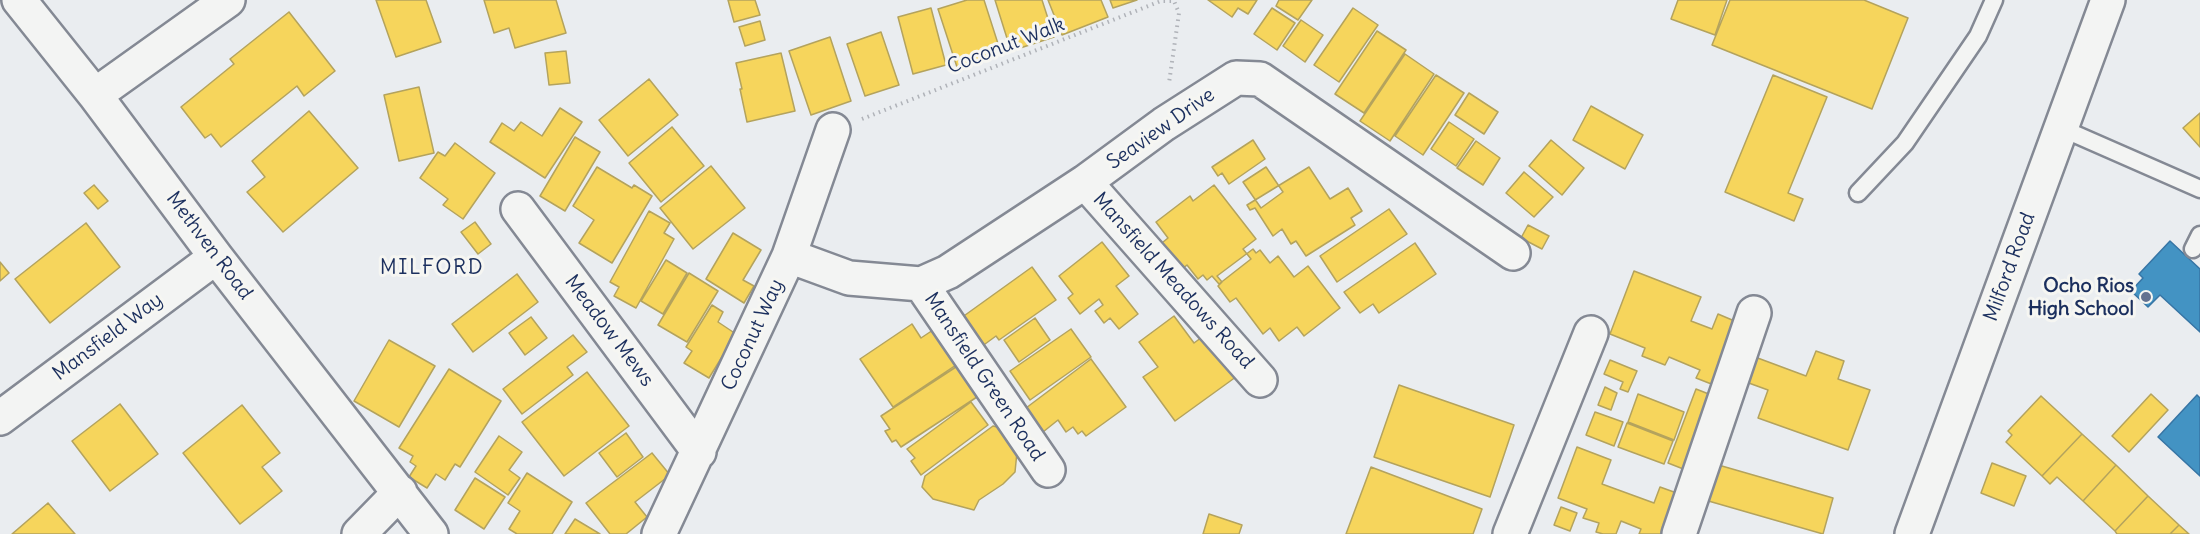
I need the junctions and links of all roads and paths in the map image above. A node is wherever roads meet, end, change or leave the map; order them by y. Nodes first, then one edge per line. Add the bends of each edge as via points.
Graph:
1 (19, 0) edge
2 (228, 0) edge
3 (1994, 0) edge
4 (2108, 0) edge
5 (95, 95) junction
6 (1164, 124) junction
7 (2061, 128) junction
8 (833, 130) joint
9 (1085, 182) junction
10 (2200, 189) edge
11 (1858, 193) dead end
12 (518, 209) dead end
13 (1513, 253) dead end
14 (789, 256) junction
15 (216, 257) junction
16 (921, 284) junction
17 (1754, 313) dead end
18 (1591, 333) dead end
19 (1260, 380) dead end
20 (0, 418) edge
21 (699, 452) junction
22 (1048, 470) dead end
23 (400, 492) junction
24 (358, 534) edge
25 (431, 534) edge
26 (659, 534) edge
27 (1510, 534) edge
28 (1679, 534) edge
29 (1912, 534) edge

1 - 5 street, Methven Road
2 - 5 street
3 - 11 lane via 1978,36 1905,143
4 - 7 street, Milford Road
5 - 15 street, Methven Road
6 - 8 path, Coconut Walk via 1179,13 1174,1 1161,1
6 - 9 street, Seaview Drive
6 - 13 street, Seaview Drive via 1236,78 1260,79
7 - 10 lane
7 - 29 street, Milford Road
8 - 14 street, Coconut Way
9 - 16 street, Seaview Drive via 948,272
9 - 19 street, Mansfield Meadows Road
12 - 21 street, Meadow Mews
14 - 16 street, Seaview Drive via 849,278
14 - 21 street, Coconut Way
15 - 20 street, Mansfield Way
15 - 23 street, Methven Road
16 - 22 street, Mansfield Green Road
17 - 28 street
18 - 27 street
21 - 26 street, Coconut Way
23 - 24 street
23 - 25 street, Methven Road

